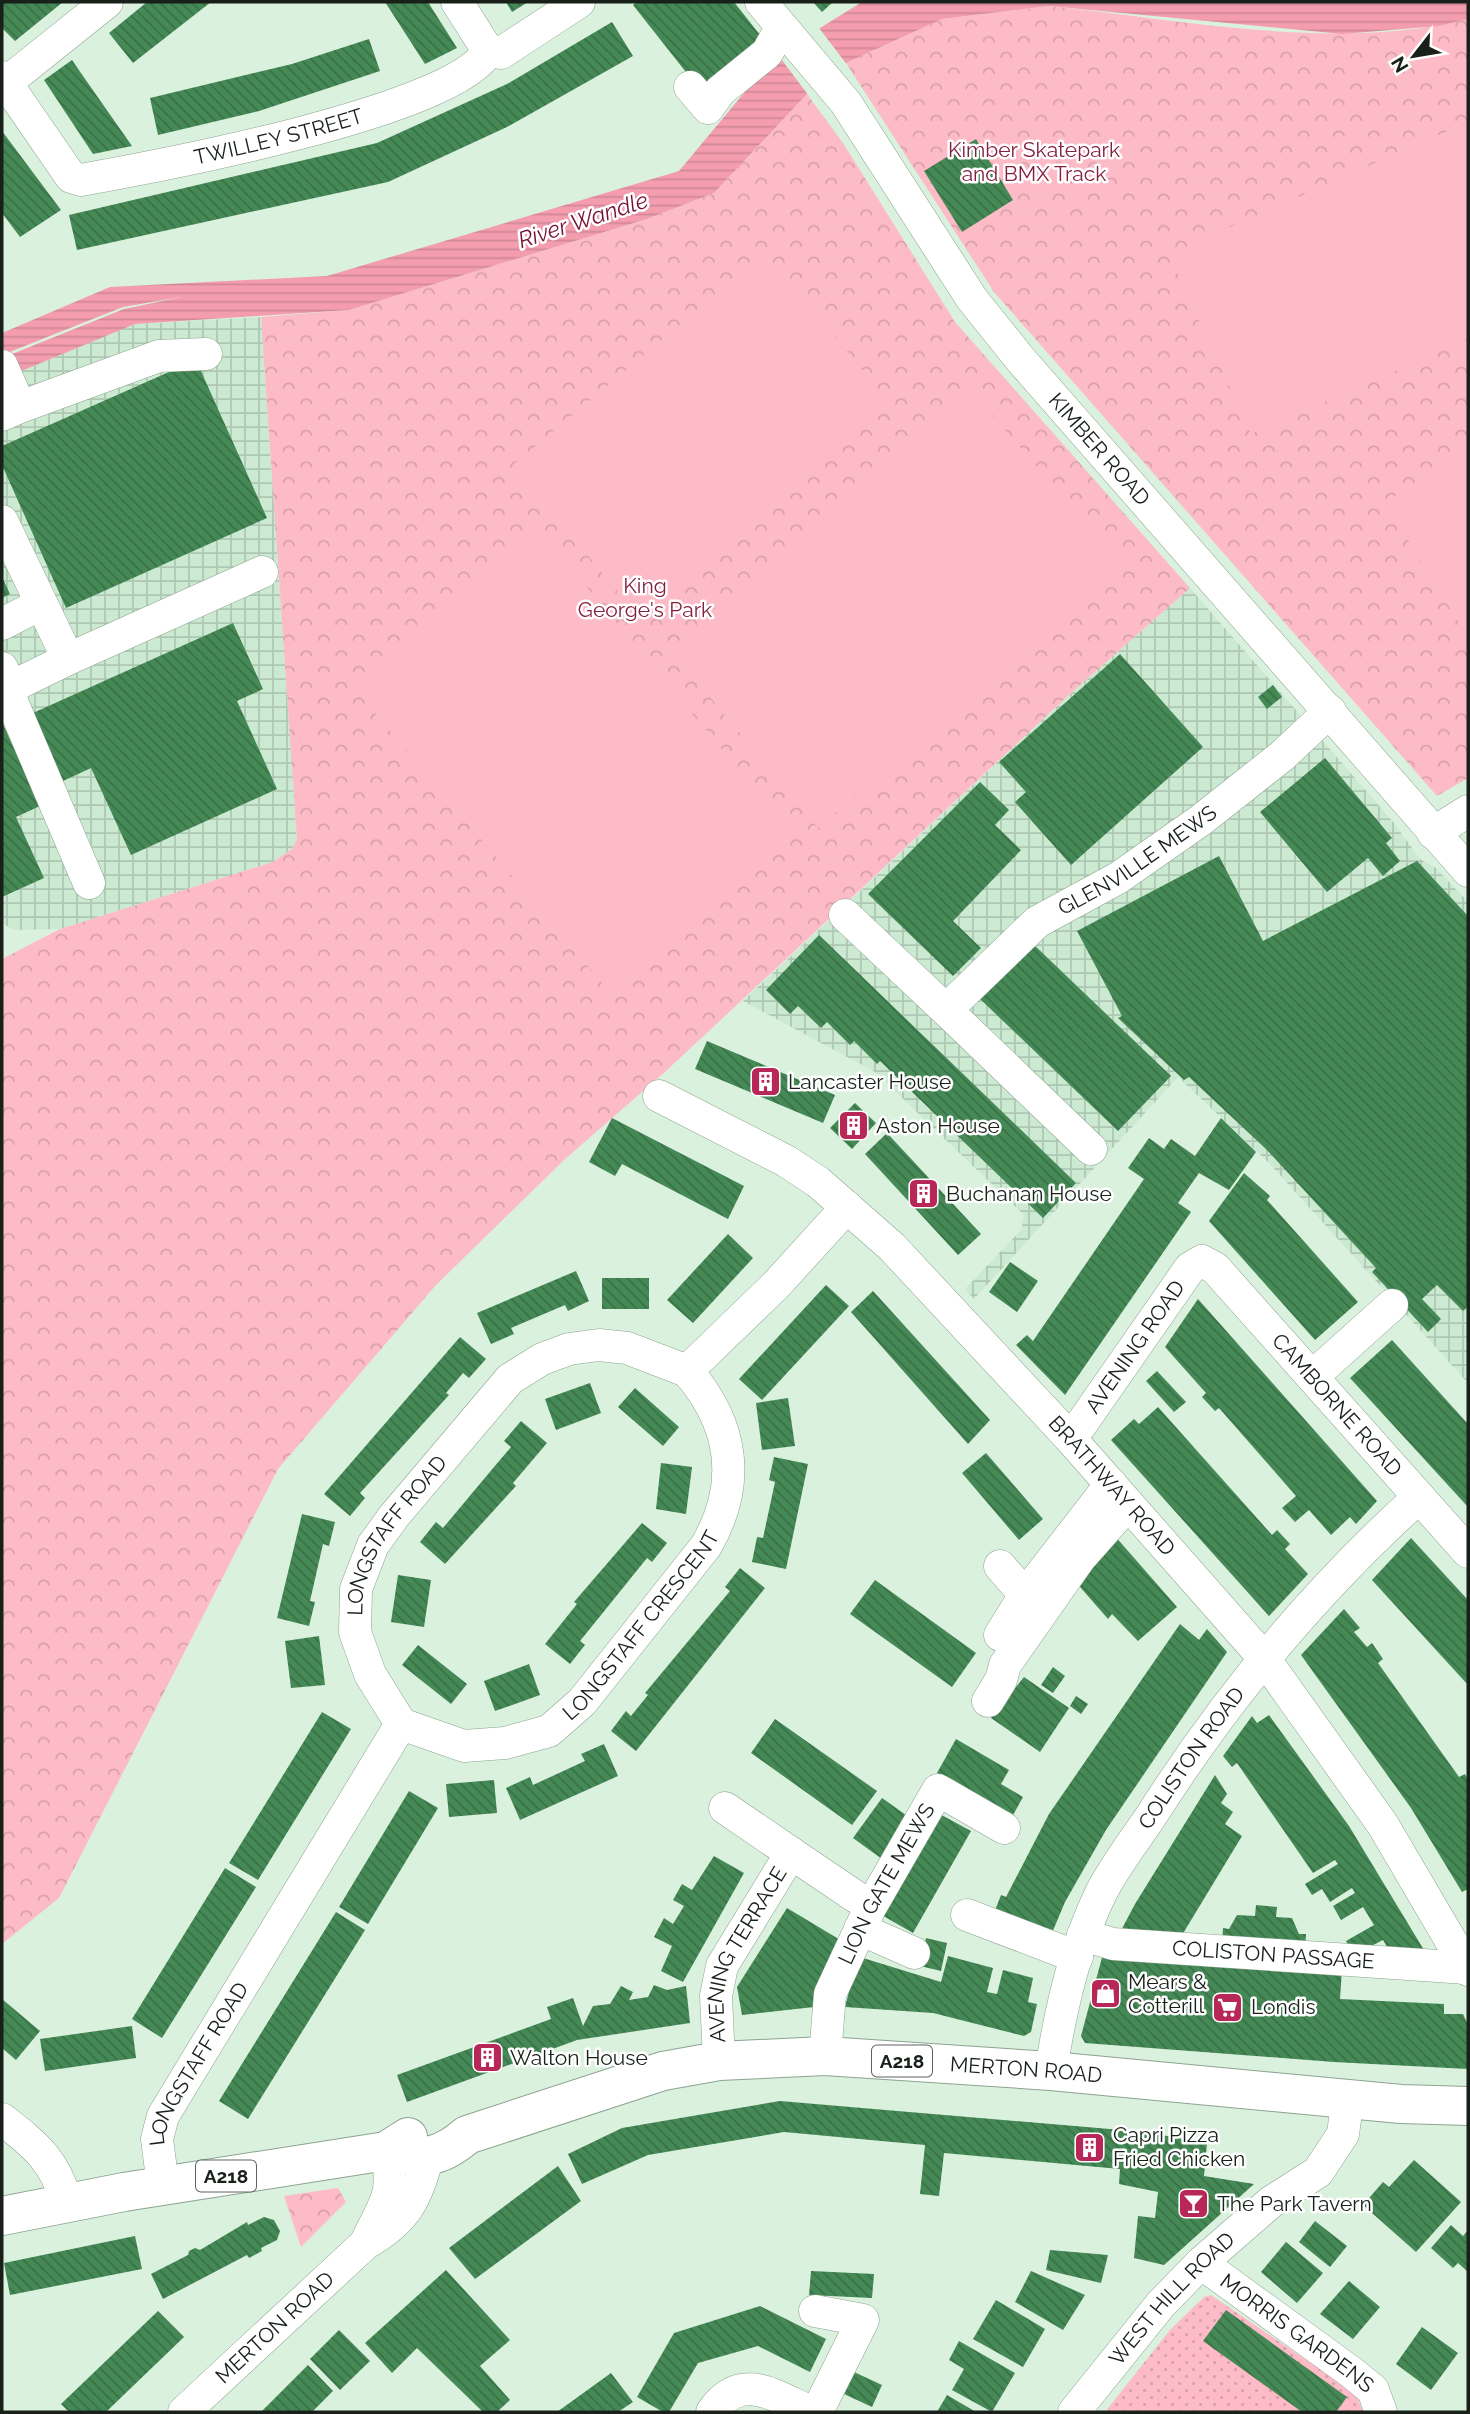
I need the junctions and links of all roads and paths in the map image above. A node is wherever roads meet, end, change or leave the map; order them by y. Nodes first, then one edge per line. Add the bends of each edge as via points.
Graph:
1 (107, 2) edge
2 (457, 2) edge
3 (579, 2) edge
4 (761, 2) edge
5 (786, 34) junction
6 (488, 51) junction
7 (4, 80) edge
8 (690, 87) dead end
9 (206, 354) dead end
10 (8, 392) edge
11 (2, 521) edge
12 (262, 572) dead end
13 (41, 604) junction
14 (2, 624) edge
15 (68, 659) junction
16 (6, 677) edge
17 (1330, 710) junction
18 (1468, 811) edge
19 (1433, 833) junction
20 (1468, 871) edge
21 (89, 883) dead end
22 (845, 915) dead end
23 (946, 1010) junction
24 (659, 1096) dead end
25 (1091, 1149) dead end
26 (847, 1207) junction
27 (1202, 1261) joint
28 (1392, 1305) dead end
29 (687, 1371) junction
30 (1312, 1376) junction
31 (1069, 1437) junction
32 (1119, 1494) junction
33 (1419, 1497) junction
34 (1468, 1552) edge
35 (1000, 1566) dead end
36 (1025, 1595) junction
37 (1000, 1635) dead end
38 (1264, 1658) junction
39 (988, 1700) dead end
40 (401, 1724) junction
41 (725, 1808) dead end
42 (1004, 1828) dead end
43 (791, 1853) junction
44 (856, 1897) dead end
45 (967, 1916) dead end
46 (860, 1929) junction
47 (1080, 1946) junction
48 (914, 1953) dead end
49 (1468, 1969) edge
50 (825, 2056) junction
51 (719, 2061) junction
52 (1051, 2071) junction
53 (1348, 2097) junction
54 (1468, 2106) edge
55 (2, 2119) edge
56 (467, 2135) junction
57 (386, 2151) junction
58 (428, 2155) junction
59 (163, 2186) junction
60 (67, 2203) junction
61 (2, 2216) edge
62 (365, 2244) junction
63 (1201, 2263) junction
64 (816, 2311) dead end
65 (1384, 2411) edge
66 (184, 2412) edge
67 (712, 2412) edge
68 (811, 2412) edge
69 (817, 2412) edge
70 (1074, 2412) edge

1 - 7 street
2 - 6 street
3 - 6 street, TWILLEY STREET via 501,54
4 - 5 street, KIMBER ROAD
5 - 8 street via 720,91 708,108
5 - 17 street, KIMBER ROAD via 832,86 919,221 1021,360
6 - 7 street, TWILLEY STREET via 443,83 380,110 207,157 81,180 71,177
9 - 10 street via 159,356
11 - 13 street
12 - 15 street
13 - 14 street
13 - 15 street
15 - 16 street
16 - 21 street via 12,702
17 - 19 street, KIMBER ROAD
17 - 23 street, GLENVILLE MEWS via 1283,756 1201,820 1118,878 1037,922
18 - 19 street
19 - 20 street, KIMBER ROAD
22 - 23 street
23 - 25 street
24 - 26 street, BRATHWAY ROAD via 786,1161
26 - 29 street via 776,1285
26 - 31 street, BRATHWAY ROAD via 892,1247
27 - 30 street, CAMBORNE ROAD via 1215,1268
27 - 31 street, AVENING ROAD via 1190,1268
28 - 30 street
29 - 40 street, LONGSTAFF CRESCENT via 706,1394 726,1441 728,1495 721,1521 591,1691 549,1731 505,1743 464,1746
29 - 40 street, LONGSTAFF ROAD via 627,1348 599,1345 542,1359 510,1379 394,1516 373,1545 356,1589 355,1632 370,1674
30 - 33 street, CAMBORNE ROAD
31 - 32 street, BRATHWAY ROAD
32 - 36 street
32 - 38 street, BRATHWAY ROAD
32 - 39 street via 1005,1665
33 - 34 street, CAMBORNE ROAD
33 - 38 street, COLISTON ROAD
35 - 36 street
36 - 37 street
38 - 47 street, COLISTON ROAD via 1197,1743 1102,1892
38 - 49 street, BRATHWAY ROAD via 1383,1825
40 - 59 street, LONGSTAFF ROAD via 163,2116 157,2139
41 - 43 street, AVENING TERRACE
42 - 46 street, LION GATE MEWS via 938,1790
43 - 44 street, AVENING TERRACE
43 - 51 street, AVENING TERRACE via 722,1966 716,1996
45 - 47 street, COLISTON PASSAGE
46 - 48 street
46 - 50 street, LION GATE MEWS via 830,1994
47 - 49 street, COLISTON PASSAGE via 1113,1944
47 - 52 street, COLISTON ROAD
50 - 51 main road, MERTON ROAD / A218
50 - 52 main road, MERTON ROAD / A218
51 - 56 main road, MERTON ROAD / A218 via 663,2071
52 - 53 main road, MERTON ROAD / A218
53 - 54 main road, MERTON ROAD / A218
53 - 63 street, WEST HILL ROAD via 1343,2134 1318,2172 1271,2202
55 - 60 street via 47,2157
56 - 57 main road, MERTON ROAD / A218 via 444,2128 409,2136
56 - 58 main road, MERTON ROAD / A218 via 448,2151
57 - 58 main road, MERTON ROAD / A218
57 - 59 main road, A218
57 - 62 street, MERTON ROAD via 390,2194
58 - 62 street, MERTON ROAD via 408,2210 392,2229
59 - 60 main road, A218
60 - 61 main road, A218
62 - 66 street, MERTON ROAD
63 - 65 street, MORRIS GARDENS via 1373,2389
63 - 70 street, WEST HILL ROAD via 1161,2304
64 - 69 street via 863,2320
67 - 68 street via 719,2402 744,2388 759,2389

